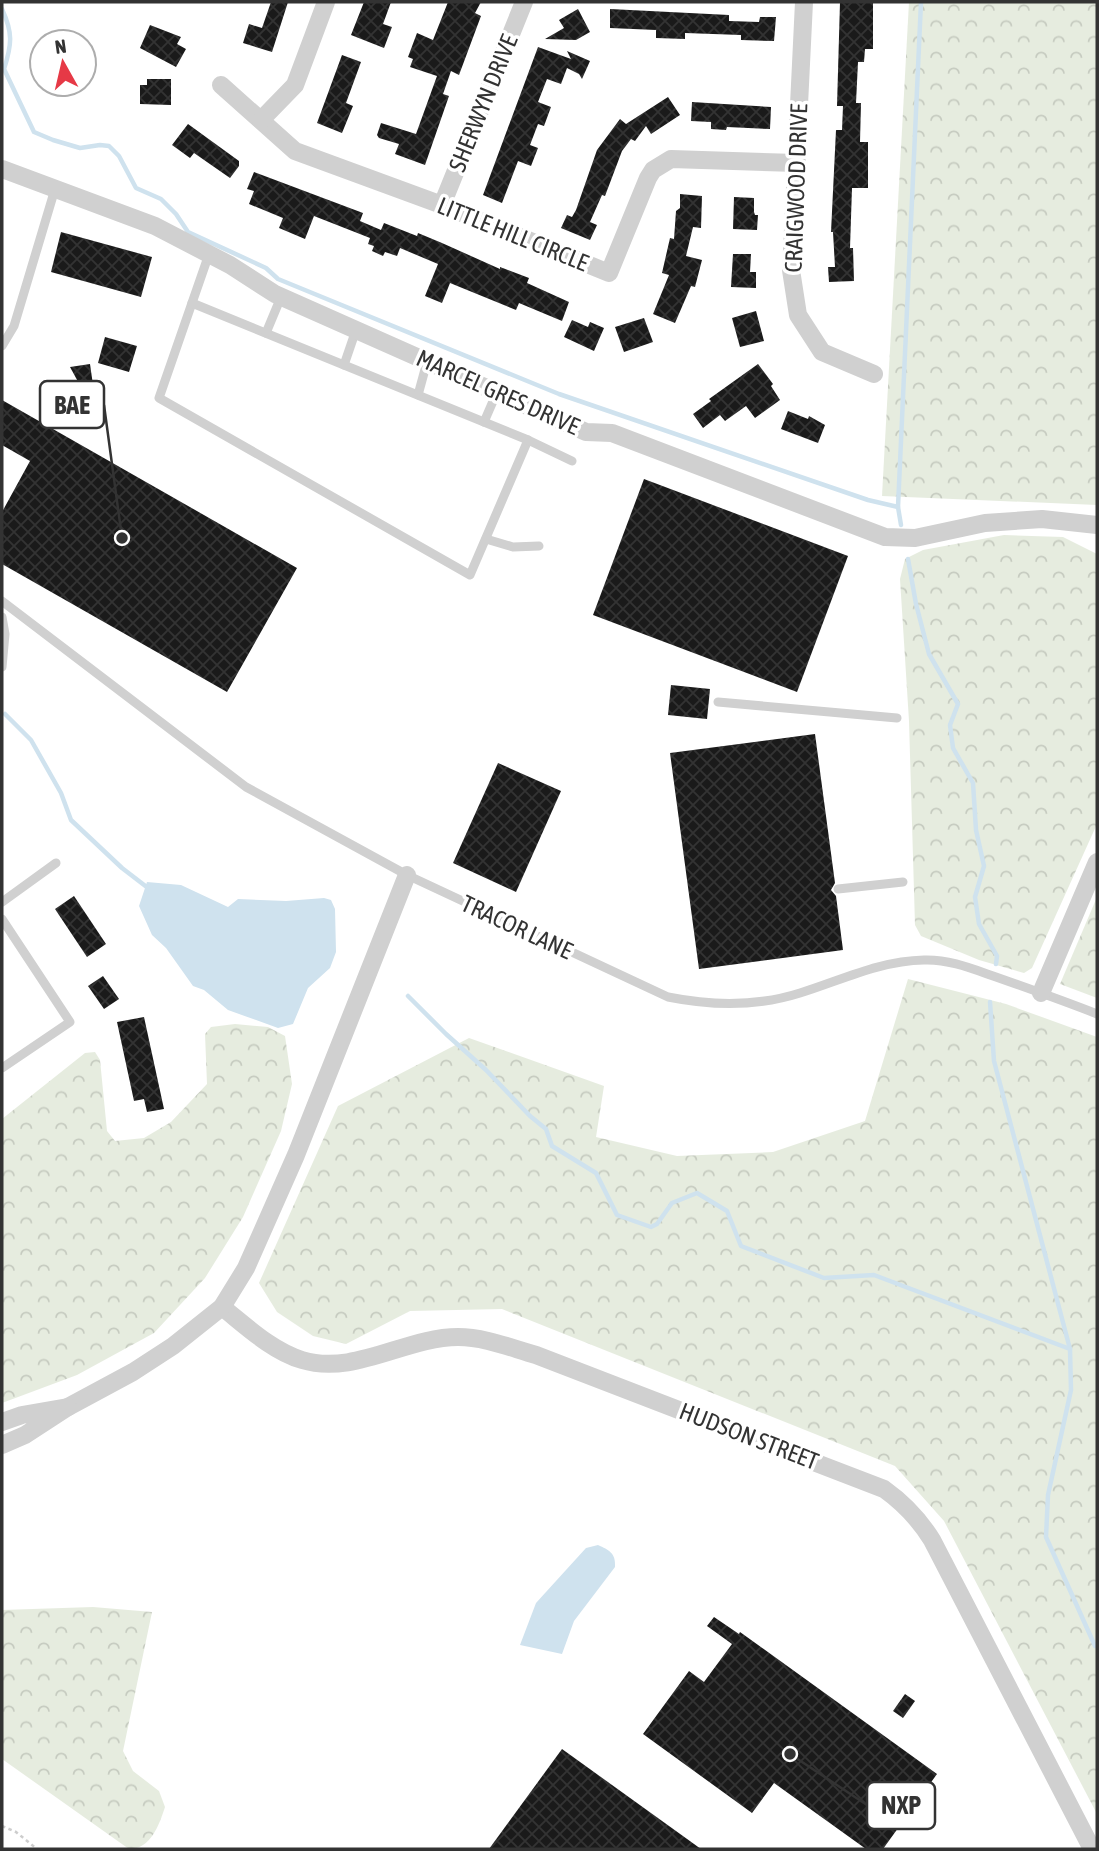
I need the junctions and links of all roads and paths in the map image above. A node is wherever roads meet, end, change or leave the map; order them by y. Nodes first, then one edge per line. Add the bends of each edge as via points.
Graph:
1 (326, 2) edge
2 (524, 2) edge
3 (804, 2) edge
4 (221, 85) dead end
5 (261, 120) junction
6 (797, 163) junction
7 (2, 169) edge
8 (55, 189) junction
9 (442, 205) junction
10 (209, 254) junction
11 (281, 297) junction
12 (192, 303) junction
13 (356, 331) junction
14 (266, 333) junction
15 (2, 346) edge
16 (427, 362) junction
17 (344, 365) junction
18 (874, 374) dead end
19 (497, 392) junction
20 (418, 395) junction
21 (484, 422) junction
22 (528, 440) junction
23 (572, 461) dead end
24 (1097, 525) edge
25 (486, 539) junction
26 (539, 546) dead end
27 (2, 601) edge
28 (2, 617) edge
29 (2, 667) edge
30 (718, 702) dead end
31 (897, 718) dead end
32 (1097, 862) edge
33 (56, 863) dead end
34 (407, 875) junction
35 (904, 882) dead end
36 (838, 889) dead end
37 (2, 902) edge
38 (2, 919) edge
39 (1041, 993) junction
40 (1097, 1014) edge
41 (2, 1068) edge
42 (222, 1307) junction
43 (68, 1406) junction
44 (2, 1422) edge
45 (2, 1445) edge
46 (2, 1826) edge
47 (37, 1849) edge
48 (1092, 1849) edge

1 - 5 street via 295,85
2 - 9 street, SHERWYN DRIVE
3 - 6 street, CRAIGWOOD DRIVE
4 - 5 street, LITTLE HILL CIRCLE
5 - 9 street, LITTLE HILL CIRCLE via 295,151
6 - 9 street, LITTLE HILL CIRCLE via 682,159 662,163 648,178 609,273
6 - 18 street, CRAIGWOOD DRIVE via 791,270 798,315 822,352
7 - 8 street, MARCEL GRES DRIVE
8 - 10 street, MARCEL GRES DRIVE via 155,226
8 - 15 lane via 14,326
10 - 11 street, MARCEL GRES DRIVE
10 - 12 lane
11 - 13 street, MARCEL GRES DRIVE
11 - 14 lane
12 - 14 lane
12 - 25 lane via 159,398 470,575
13 - 16 street, MARCEL GRES DRIVE
13 - 17 lane
14 - 17 lane
16 - 19 street, MARCEL GRES DRIVE
16 - 20 lane
17 - 20 lane
19 - 21 lane
19 - 24 street, MARCEL GRES DRIVE via 586,432 612,433 885,537 915,538 985,523 1042,519
20 - 21 lane
21 - 22 lane
22 - 23 lane
22 - 25 lane
25 - 26 lane via 513,547
27 - 34 lane, TRACOR LANE via 246,787
28 - 29 lane
30 - 31 lane
32 - 39 street
33 - 37 lane
34 - 39 lane, TRACOR LANE via 653,992 688,1002 768,1001 872,967 927,960 958,964
34 - 42 street via 296,1155 246,1268
35 - 36 lane
38 - 41 lane via 70,1022
39 - 40 lane, TRACOR LANE
42 - 43 street via 133,1372
42 - 48 street, HUDSON STREET via 271,1345 301,1360 330,1364 426,1341 484,1339 884,1489 919,1518 932,1540
43 - 44 street
43 - 45 street
46 - 47 path

